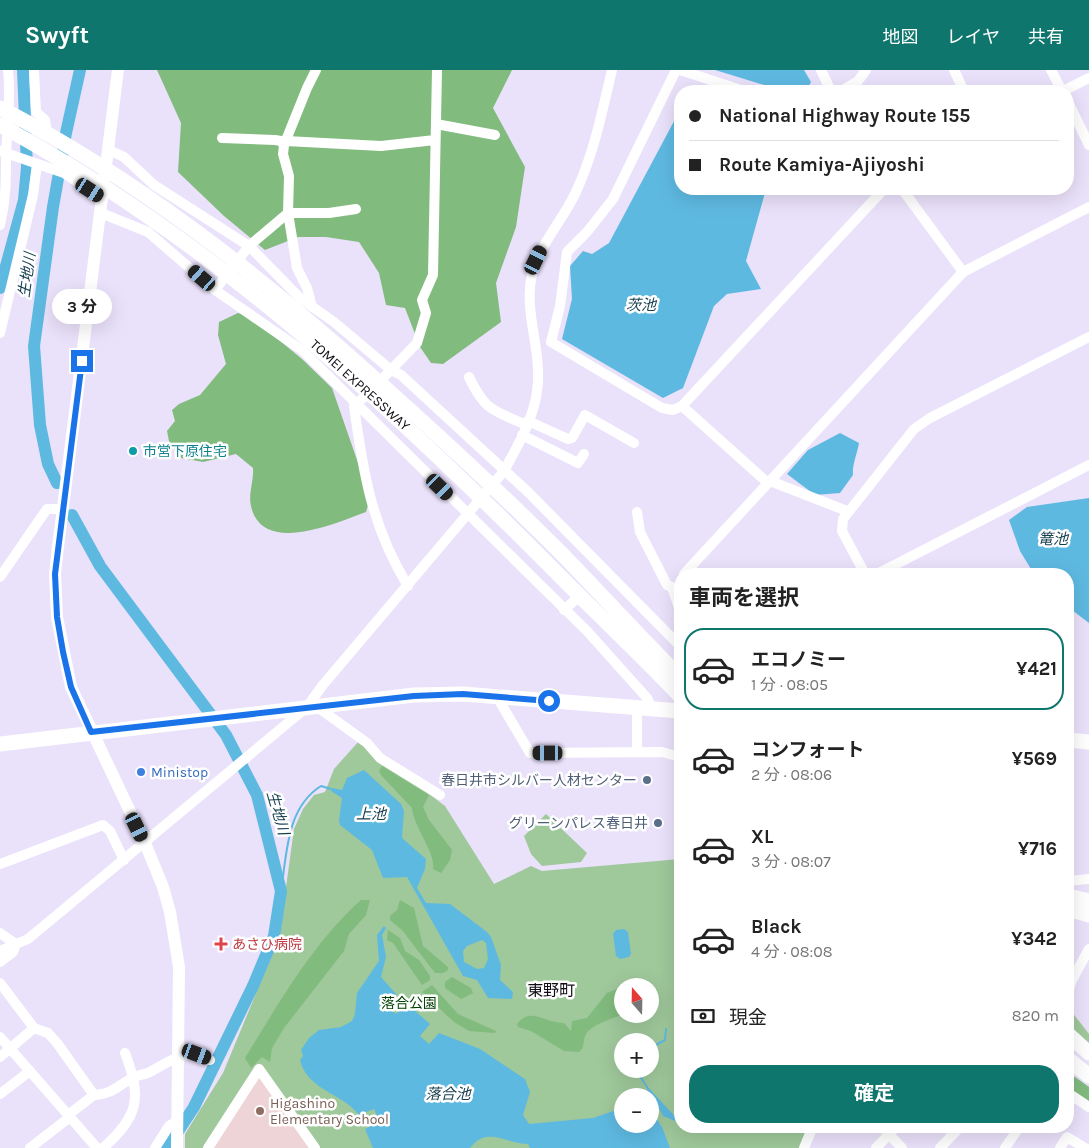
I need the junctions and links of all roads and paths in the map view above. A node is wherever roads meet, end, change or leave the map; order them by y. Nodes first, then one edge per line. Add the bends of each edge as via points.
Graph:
1 (34, 70) edge
2 (118, 70) edge
3 (316, 70) edge
4 (437, 70) edge
5 (612, 70) edge
6 (676, 70) edge
7 (680, 70) edge
8 (821, 70) edge
9 (866, 70) edge
10 (954, 70) edge
11 (1051, 70) edge
12 (6, 74) edge
13 (1089, 78) edge
14 (726, 85) edge
15 (828, 85) edge
16 (851, 85) edge
17 (961, 85) edge
18 (1060, 85) edge
19 (1074, 86) edge
20 (1074, 114) edge
21 (2, 118) edge
22 (436, 124) junction
23 (495, 135) dead end
24 (222, 138) dead end
25 (435, 140) junction
26 (285, 143) junction
27 (1089, 144) edge
28 (108, 150) junction
29 (3, 153) edge
30 (37, 164) junction
31 (50, 167) junction
32 (878, 195) edge
33 (906, 195) edge
34 (103, 198) junction
35 (1089, 207) edge
36 (356, 209) dead end
37 (101, 213) junction
38 (288, 213) junction
39 (0, 225) edge
40 (249, 246) junction
41 (963, 272) junction
42 (215, 290) junction
43 (312, 307) junction
44 (0, 333) edge
45 (1089, 337) edge
46 (388, 373) junction
47 (469, 377) dead end
48 (360, 401) junction
49 (682, 406) junction
50 (527, 423) junction
51 (522, 435) junction
52 (634, 444) dead end
53 (584, 454) dead end
54 (1089, 465) edge
55 (504, 471) junction
56 (769, 482) junction
57 (480, 486) junction
58 (62, 509) junction
59 (847, 511) junction
60 (637, 512) dead end
61 (468, 515) junction
62 (690, 568) edge
63 (862, 568) edge
64 (889, 568) edge
65 (0, 577) edge
66 (674, 585) edge
67 (408, 586) junction
68 (672, 587) junction
69 (674, 593) edge
70 (574, 601) dead end
71 (564, 610) junction
72 (674, 641) edge
73 (674, 675) edge
74 (497, 697) junction
75 (312, 706) junction
76 (637, 708) junction
77 (652, 709) junction
78 (674, 713) edge
79 (91, 732) junction
80 (1074, 741) edge
81 (1089, 742) edge
82 (0, 744) edge
83 (637, 752) junction
84 (674, 755) edge
85 (440, 796) dead end
86 (145, 843) junction
87 (124, 860) junction
88 (0, 864) edge
89 (1089, 879) edge
90 (1074, 880) edge
91 (1074, 911) edge
92 (1074, 917) edge
93 (1089, 917) edge
94 (0, 933) edge
95 (16, 944) junction
96 (1089, 949) edge
97 (0, 951) edge
98 (0, 962) edge
99 (1074, 976) edge
100 (0, 983) edge
101 (34, 1028) junction
102 (0, 1037) edge
103 (1074, 1039) edge
104 (10, 1048) junction
105 (1074, 1049) edge
106 (125, 1053) dead end
107 (1089, 1053) edge
108 (0, 1057) edge
109 (177, 1057) junction
110 (210, 1060) dead end
111 (1089, 1061) edge
112 (1074, 1064) edge
113 (1074, 1069) edge
114 (30, 1071) junction
115 (134, 1077) junction
116 (1089, 1078) edge
117 (0, 1094) edge
118 (94, 1095) junction
119 (1074, 1096) edge
120 (1089, 1107) edge
121 (69, 1116) junction
122 (177, 1127) junction
123 (810, 1133) edge
124 (954, 1133) edge
125 (1015, 1133) edge
126 (889, 1134) joint
127 (30, 1148) edge
128 (97, 1148) edge
129 (103, 1148) edge
130 (155, 1148) edge
131 (177, 1148) edge
132 (208, 1148) edge
133 (314, 1148) edge
134 (804, 1148) edge
135 (876, 1148) edge
136 (902, 1148) edge
137 (940, 1148) edge
138 (1005, 1148) edge
139 (1060, 1148) edge
140 (1085, 1148) edge

1 - 31 street via 36,112 45,120
2 - 28 main road
3 - 26 street
4 - 22 street
5 - 50 street via 593,149 576,192 544,245 532,274 529,292 538,392
6 - 49 street via 613,199 567,252 552,342 662,408 673,410
7 - 14 street
8 - 15 street
9 - 16 street
10 - 17 street
11 - 18 street
12 - 29 street via 10,104
13 - 19 street
20 - 27 street
21 - 57 highway, TOMEI EXPRESSWAY via 203,254
21 - 57 highway, TOMEI EXPRESSWAY via 128,183 266,284 433,430
22 - 23 street
22 - 25 street
24 - 26 street
25 - 26 street via 381,146
25 - 46 street via 434,266 422,300 426,313 418,343
26 - 38 street via 283,154 289,176
28 - 34 main road
28 - 40 street via 124,157 154,185
29 - 30 street
29 - 39 street via 7,186
30 - 31 street
30 - 44 street via 31,204
31 - 34 street
32 - 49 street
33 - 41 street
34 - 37 main road
35 - 41 street
36 - 38 street
37 - 42 street via 148,232
37 - 58 main road
38 - 40 street
38 - 43 street via 297,268
40 - 42 street
40 - 43 street
41 - 56 street
42 - 48 street via 303,351
43 - 46 street via 334,322
45 - 59 street via 914,429
46 - 55 street via 401,375
47 - 50 street via 479,398 489,408
48 - 61 street
48 - 67 street via 354,406 371,503 385,547
49 - 56 street
50 - 51 street
50 - 52 street via 568,439 572,438 585,415
51 - 53 street via 578,463
51 - 55 street
54 - 64 street
55 - 61 street
55 - 72 street via 527,491 602,576
56 - 59 street
56 - 62 street
57 - 73 highway, TOMEI EXPRESSWAY
58 - 65 street via 48,509
58 - 79 main road via 55,574 57,617 71,687
59 - 63 street via 841,527
60 - 68 street via 647,548 667,585
61 - 67 street
61 - 71 street
66 - 68 street
67 - 75 street via 322,686
68 - 69 street
70 - 71 street
71 - 77 street via 647,698
74 - 75 highway via 414,696
74 - 76 highway
74 - 83 street via 530,753
75 - 79 highway
75 - 85 street via 367,743 380,758
75 - 86 street
76 - 77 highway
76 - 83 street
77 - 78 highway
79 - 82 highway
79 - 86 main road
80 - 81 highway
83 - 84 street
86 - 87 street
86 - 109 main road via 163,887 175,938 179,967
87 - 88 street via 110,831 102,825
87 - 95 street via 28,939
89 - 90 street
91 - 93 highway
92 - 93 highway
94 - 95 street
95 - 97 street
95 - 98 street via 13,952
96 - 99 street
100 - 101 street
101 - 104 street
101 - 118 street via 48,1033 57,1043
102 - 104 street
103 - 107 highway
104 - 108 street
104 - 114 street
105 - 111 highway
106 - 115 street
109 - 110 street via 197,1054
109 - 115 street via 149,1073
109 - 122 main road
112 - 116 highway
113 - 116 highway
114 - 117 street
114 - 121 street
115 - 118 street via 106,1095
115 - 129 street via 133,1114 125,1128
118 - 121 street
119 - 120 street
121 - 127 street
121 - 128 street
122 - 130 street via 169,1126
122 - 131 main road
123 - 134 street
124 - 137 street
125 - 138 street
126 - 135 street
126 - 136 street
132 - 133 street via 259,1069
139 - 140 street via 1067,1137

